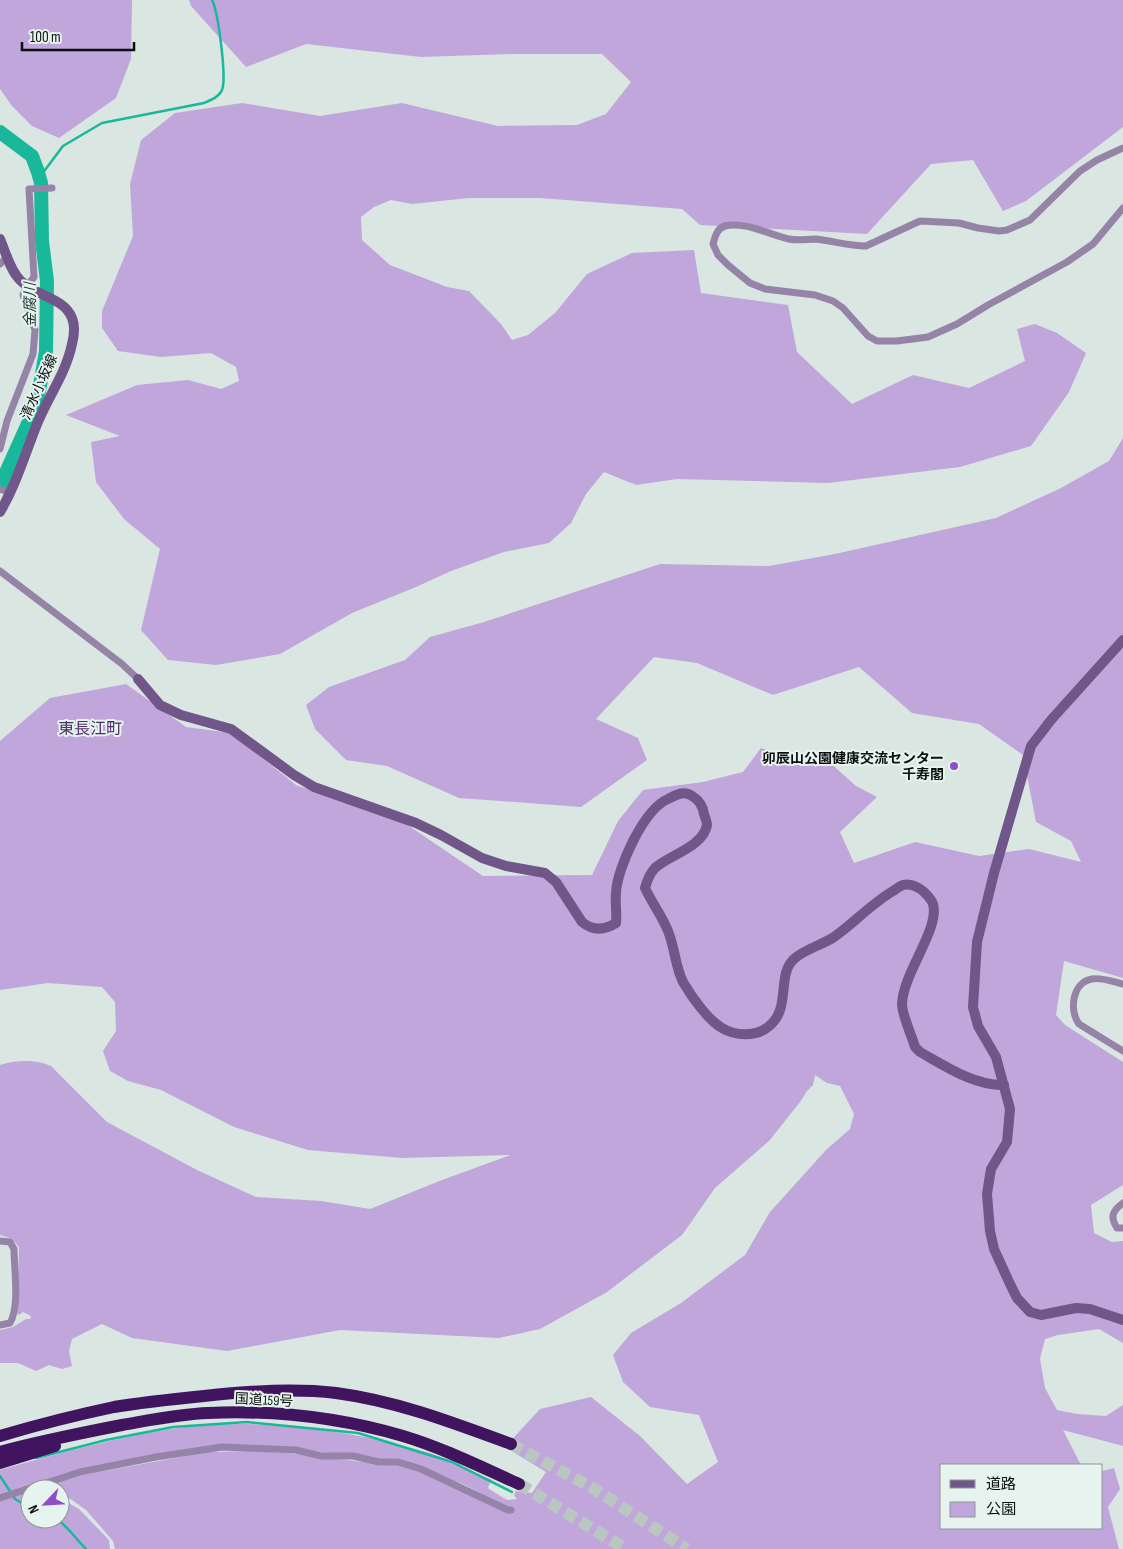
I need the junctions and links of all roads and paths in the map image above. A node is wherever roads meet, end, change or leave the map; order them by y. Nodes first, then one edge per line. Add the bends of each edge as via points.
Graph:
1 (1123, 148) edge
2 (52, 188) dead end
3 (1123, 208) edge
4 (0, 240) edge
5 (4, 253) edge
6 (0, 264) edge
7 (29, 287) junction
8 (0, 449) edge
9 (0, 489) edge
10 (8, 495) junction
11 (0, 512) edge
12 (0, 571) edge
13 (1123, 640) edge
14 (138, 679) joint
15 (1123, 984) edge
16 (1123, 1051) edge
17 (1004, 1085) junction
18 (1123, 1203) edge
19 (1123, 1228) edge
20 (0, 1241) edge
21 (1123, 1320) edge
22 (0, 1325) edge
23 (81, 1415) junction
24 (164, 1417) junction
25 (0, 1430) edge
26 (0, 1436) edge
27 (511, 1444) tunnel mouth
28 (0, 1452) edge
29 (0, 1463) edge
30 (519, 1484) tunnel mouth
31 (0, 1498) edge
32 (511, 1510) dead end

1 - 3 street via 1096,160 1030,220 1007,230 920,221 866,246 857,246 819,240 791,240 742,226 726,226 716,233 713,244 723,260 750,283 765,289 815,295 833,301 868,336 877,341 897,341 928,337 957,324 1067,262 1093,244
2 - 7 street via 29,189 34,277
4 - 5 street, 清水小坂線
5 - 6 street
5 - 7 street, 清水小坂線 via 14,273
7 - 8 street via 23,296 35,330 33,354 7,421
7 - 10 street, 清水小坂線 via 58,302 72,317 74,330 64,372 37,423
9 - 10 street
10 - 11 street, 清水小坂線
12 - 14 street
13 - 17 street via 1030,746 994,873 977,942 973,1007 978,1026 996,1057
14 - 17 street via 160,704 181,715 231,729 314,787 416,823 482,858 545,873 556,882 582,922 596,928 607,928 616,923 618,881 629,847 643,823 664,800 681,793 697,799 707,825 699,839 654,868 645,888 669,933 683,982 705,1013 722,1028 734,1033 754,1035 769,1027 781,1012 786,968 794,958 831,939 882,898 904,885 912,885 933,903 933,919 904,990 902,1006 915,1047 991,1086
15 - 16 street via 1089,979 1074,994 1073,1003 1074,1018 1079,1024
17 - 21 street via 1010,1109 1007,1142 991,1169 988,1194 994,1249 1010,1284 1030,1312 1041,1315 1076,1308 1090,1309
18 - 19 street via 1113,1212 1112,1219 1117,1228
20 - 22 street via 10,1242 14,1249 15,1304 10,1323
23 - 25 highway
23 - 26 highway, 国道159号
23 - 27 highway, 国道159号 via 156,1401 256,1391 336,1393 435,1416
24 - 28 highway, 国道159号
24 - 29 highway
24 - 30 highway, 国道159号 via 240,1413 325,1420 404,1436 459,1456
31 - 32 street via 80,1472 222,1447 296,1450 321,1456 353,1456 403,1463

